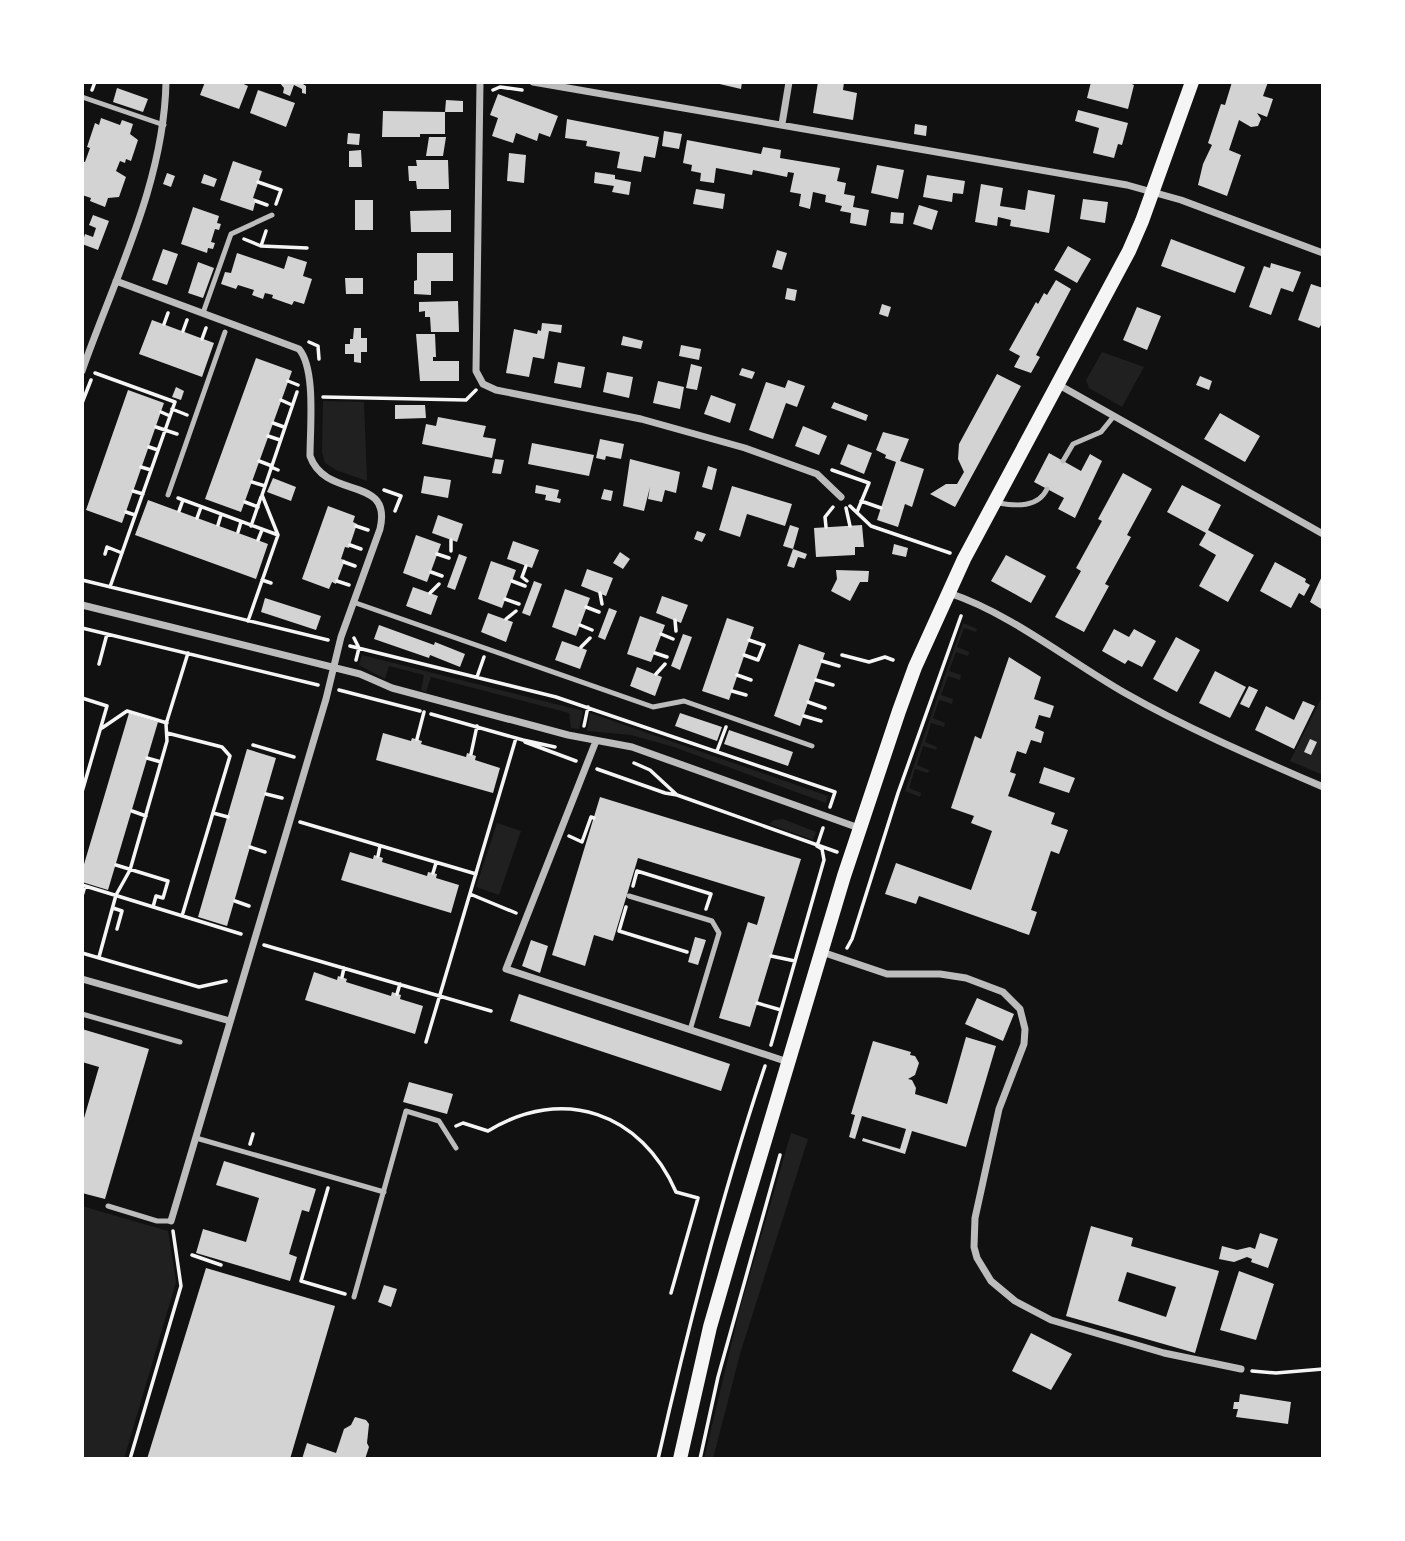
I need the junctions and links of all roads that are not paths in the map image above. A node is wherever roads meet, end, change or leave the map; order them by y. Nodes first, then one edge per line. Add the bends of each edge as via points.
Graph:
1 (166, 82) edge
2 (480, 82) edge
3 (533, 82) edge
4 (789, 82) edge
5 (1192, 82) edge
6 (82, 97) edge
7 (782, 124) junction
8 (164, 125) junction
9 (1153, 192) junction
10 (272, 215) dead end
11 (1323, 253) edge
12 (116, 281) junction
13 (203, 313) junction
14 (225, 332) road end
15 (82, 371) edge
16 (1059, 385) junction
17 (1114, 416) junction
18 (1063, 461) dead end
19 (1047, 489) dead end
20 (168, 495) road end
21 (841, 497) road end
22 (994, 503) junction
23 (1323, 534) edge
24 (949, 593) junction
25 (353, 602) junction
26 (82, 605) edge
27 (334, 668) junction
28 (596, 741) junction
29 (812, 746) dead end
30 (1323, 788) edge
31 (859, 828) junction
32 (629, 896) road end
33 (821, 951) junction
34 (82, 979) edge
35 (82, 1014) edge
36 (230, 1021) junction
37 (690, 1030) junction
38 (180, 1042) dead end
39 (788, 1062) junction
40 (196, 1138) junction
41 (456, 1148) dead end
42 (384, 1192) junction
43 (108, 1206) dead end
44 (171, 1222) joint
45 (354, 1297) road end
46 (1241, 1369) road end
47 (680, 1459) edge

1 - 8 street
2 - 21 street via 476,371 483,384 745,448 817,474
3 - 7 street
4 - 7 street
5 - 9 main road
6 - 8 lane
7 - 9 street
8 - 12 street via 147,194
9 - 11 street
9 - 16 main road via 1129,251
10 - 13 lane via 231,234
12 - 13 street
12 - 15 street
13 - 25 street via 299,349 308,364 314,467 329,480 372,496 382,510 380,529
14 - 20 lane
16 - 17 street
16 - 22 main road
17 - 18 lane via 1101,432 1073,444
17 - 23 street
19 - 22 lane via 1035,502
22 - 24 main road
24 - 30 street via 992,612 1139,700
24 - 31 main road via 911,678
25 - 27 street
25 - 29 lane via 653,708 684,701
26 - 27 street
27 - 28 street via 392,688
27 - 36 street
28 - 31 street via 632,747
28 - 37 street via 506,970
31 - 33 main road
32 - 37 lane via 712,921 719,933
33 - 39 main road
33 - 46 street via 887,974 966,978 1003,992 1020,1009 1024,1044 999,1110 975,1218 976,1258 991,1281 1015,1301 1051,1320 1164,1353
34 - 36 street
35 - 38 lane
36 - 40 street
37 - 39 street
39 - 47 main road via 710,1327
40 - 42 lane
40 - 44 street
41 - 42 lane via 439,1121 406,1111
42 - 45 lane
43 - 44 lane

